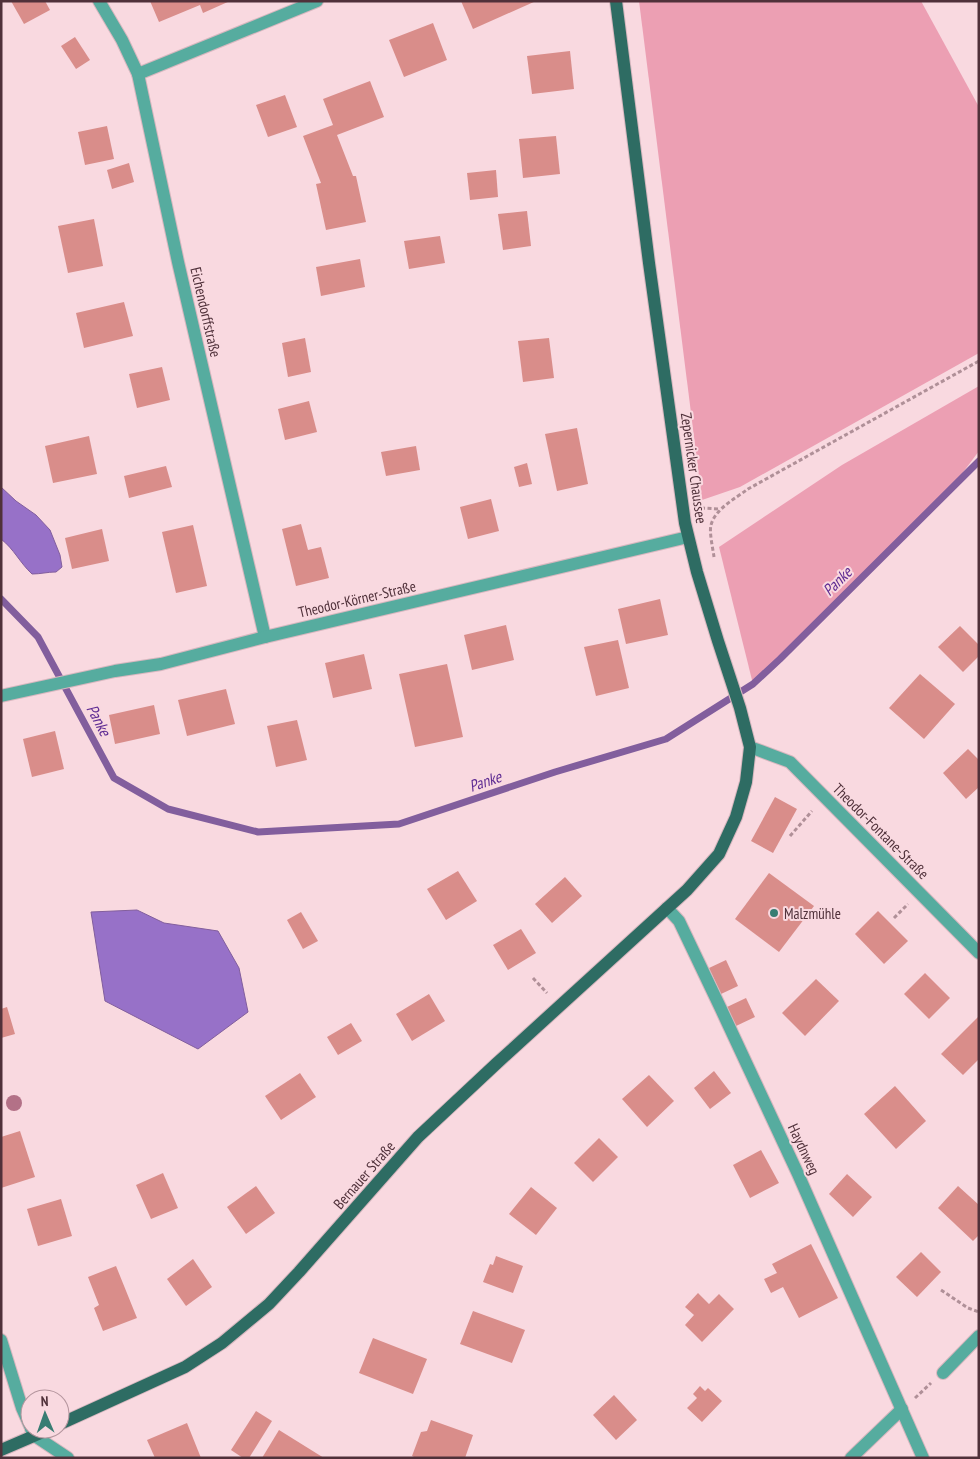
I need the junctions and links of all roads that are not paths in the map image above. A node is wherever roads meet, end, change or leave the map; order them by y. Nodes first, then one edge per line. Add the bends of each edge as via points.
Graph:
1 (99, 1) edge
2 (317, 1) edge
3 (616, 1) edge
4 (138, 74) junction
5 (688, 537) junction
6 (265, 637) junction
7 (1, 696) edge
8 (750, 747) junction
9 (667, 908) junction
10 (979, 954) edge
11 (979, 1336) edge
12 (1, 1340) edge
13 (943, 1373) road end
14 (20, 1402) edge
15 (902, 1409) junction
16 (70, 1419) edge
17 (20, 1438) edge
18 (44, 1439) edge
19 (1, 1450) edge
20 (68, 1458) edge
21 (851, 1458) edge
22 (923, 1458) edge

1 - 4 street, Eichendorffstraße
2 - 4 street
3 - 5 main road, Zepernicker Chaussee
4 - 6 street, Eichendorffstraße
5 - 6 street, Theodor-Körner-Straße
5 - 8 main road, Zepernicker Chaussee
6 - 7 street, Theodor-Körner-Straße via 161,664
8 - 9 main road, Zepernicker Chaussee via 746,782 736,818 719,854
8 - 10 street, Theodor-Fontane-Straße via 790,762
9 - 15 street, Haydnweg via 679,921 729,1027
9 - 16 main road, Bernauer Straße via 418,1137 269,1304 222,1343 185,1367
11 - 13 street
12 - 14 street
15 - 21 street
15 - 22 street, Haydnweg
17 - 19 main road
18 - 20 street

